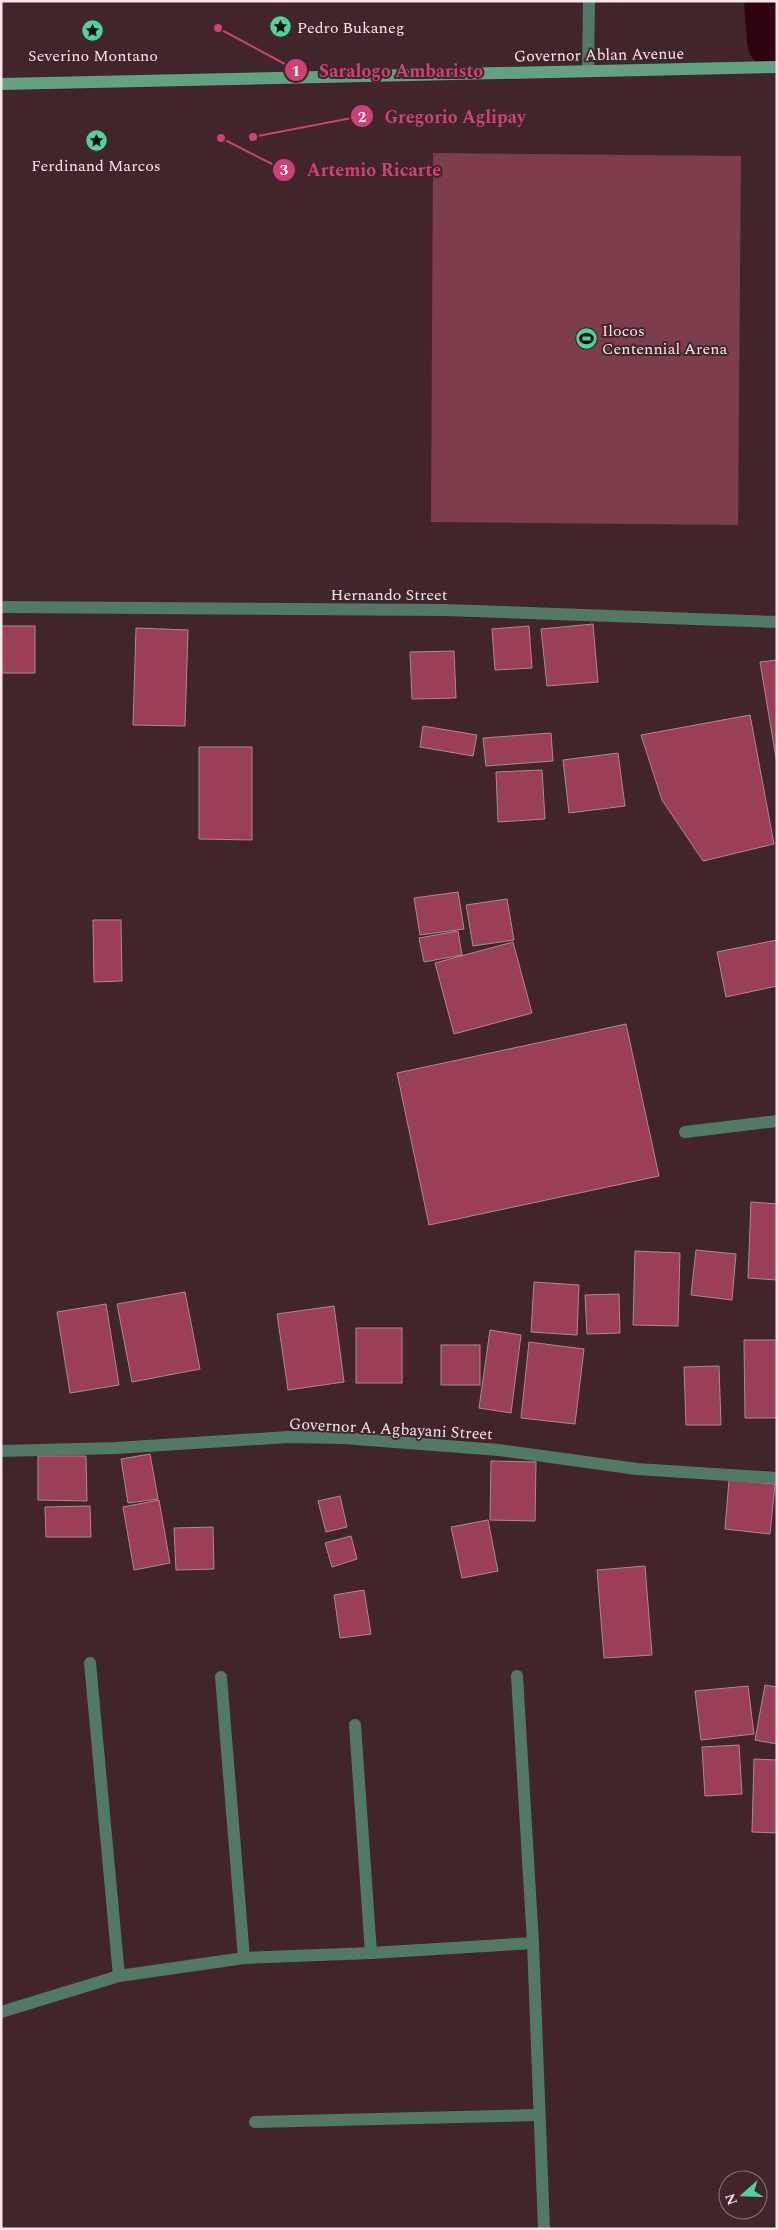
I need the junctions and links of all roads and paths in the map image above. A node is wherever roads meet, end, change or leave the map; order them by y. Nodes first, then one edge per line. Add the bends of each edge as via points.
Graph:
1 (589, 1) edge
2 (777, 67) edge
3 (588, 71) junction
4 (1, 84) edge
5 (1, 607) edge
6 (777, 622) edge
7 (777, 1121) edge
8 (685, 1132) dead end
9 (1, 1451) edge
10 (777, 1478) edge
11 (90, 1663) dead end
12 (221, 1676) dead end
13 (517, 1676) dead end
14 (355, 1725) dead end
15 (533, 1943) junction
16 (371, 1953) junction
17 (244, 1958) junction
18 (119, 1976) junction
19 (1, 2012) edge
20 (539, 2115) junction
21 (255, 2122) dead end
22 (544, 2229) edge

1 - 3 street
2 - 3 main road, Governor Ablan Avenue
3 - 4 main road, Governor Ablan Avenue
5 - 6 street, Hernando Street via 445,610
7 - 8 street
9 - 10 street, Governor A. Agbayani Street via 343,1438 499,1450 637,1469
11 - 18 street
12 - 17 street
13 - 15 street
14 - 16 street
15 - 16 street
15 - 20 street
16 - 17 street
17 - 18 street
18 - 19 street
20 - 21 street
20 - 22 street

